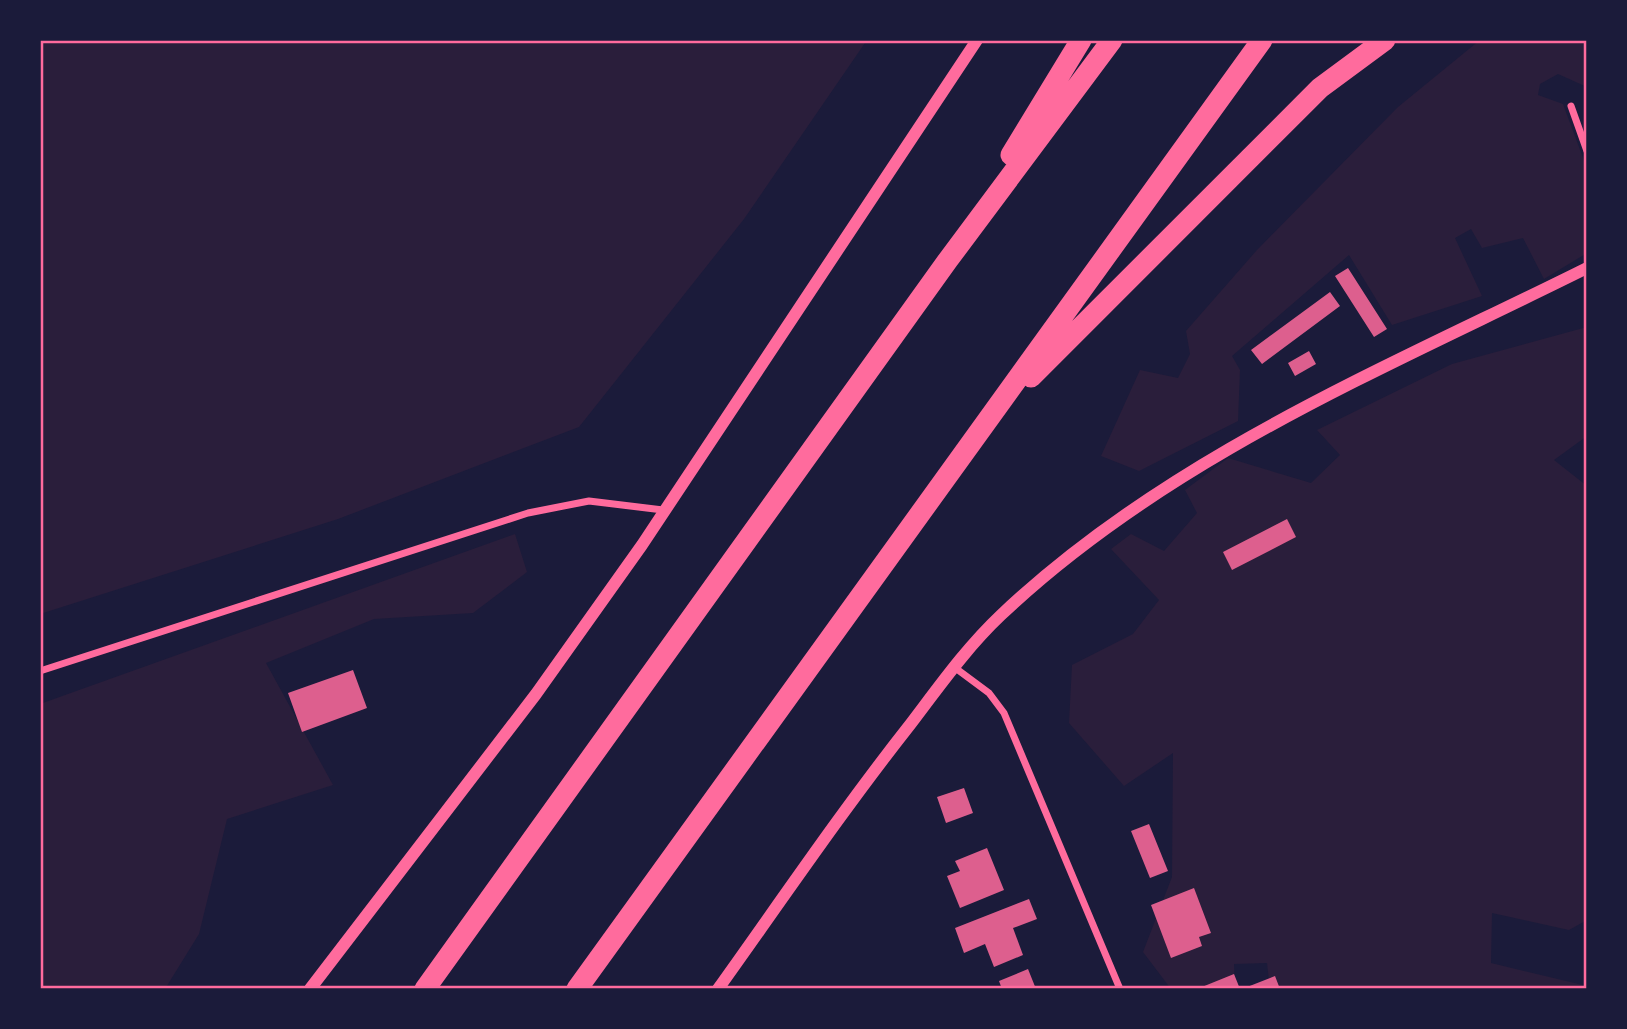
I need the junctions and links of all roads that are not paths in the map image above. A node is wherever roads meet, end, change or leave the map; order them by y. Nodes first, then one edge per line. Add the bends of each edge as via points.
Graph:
1 (978, 40) edge
2 (1081, 40) edge
3 (1112, 40) edge
4 (1262, 40) edge
5 (1385, 40) edge
6 (1571, 106) dead end
7 (1587, 151) edge
8 (948, 260) junction
9 (1587, 268) edge
10 (985, 423) junction
11 (663, 510) junction
12 (954, 667) junction
13 (40, 671) edge
14 (310, 989) edge
15 (425, 989) edge
16 (577, 989) edge
17 (718, 989) edge
18 (1121, 989) edge

1 - 11 street
2 - 8 highway
3 - 8 highway
4 - 10 highway
5 - 10 highway via 1320,88
6 - 7 street
8 - 15 highway
9 - 12 street via 1186,473 1065,557 999,617
10 - 16 highway
11 - 13 street via 589,501 528,513
11 - 14 street via 536,694
12 - 17 street via 873,771
12 - 18 street via 989,693 1004,713

